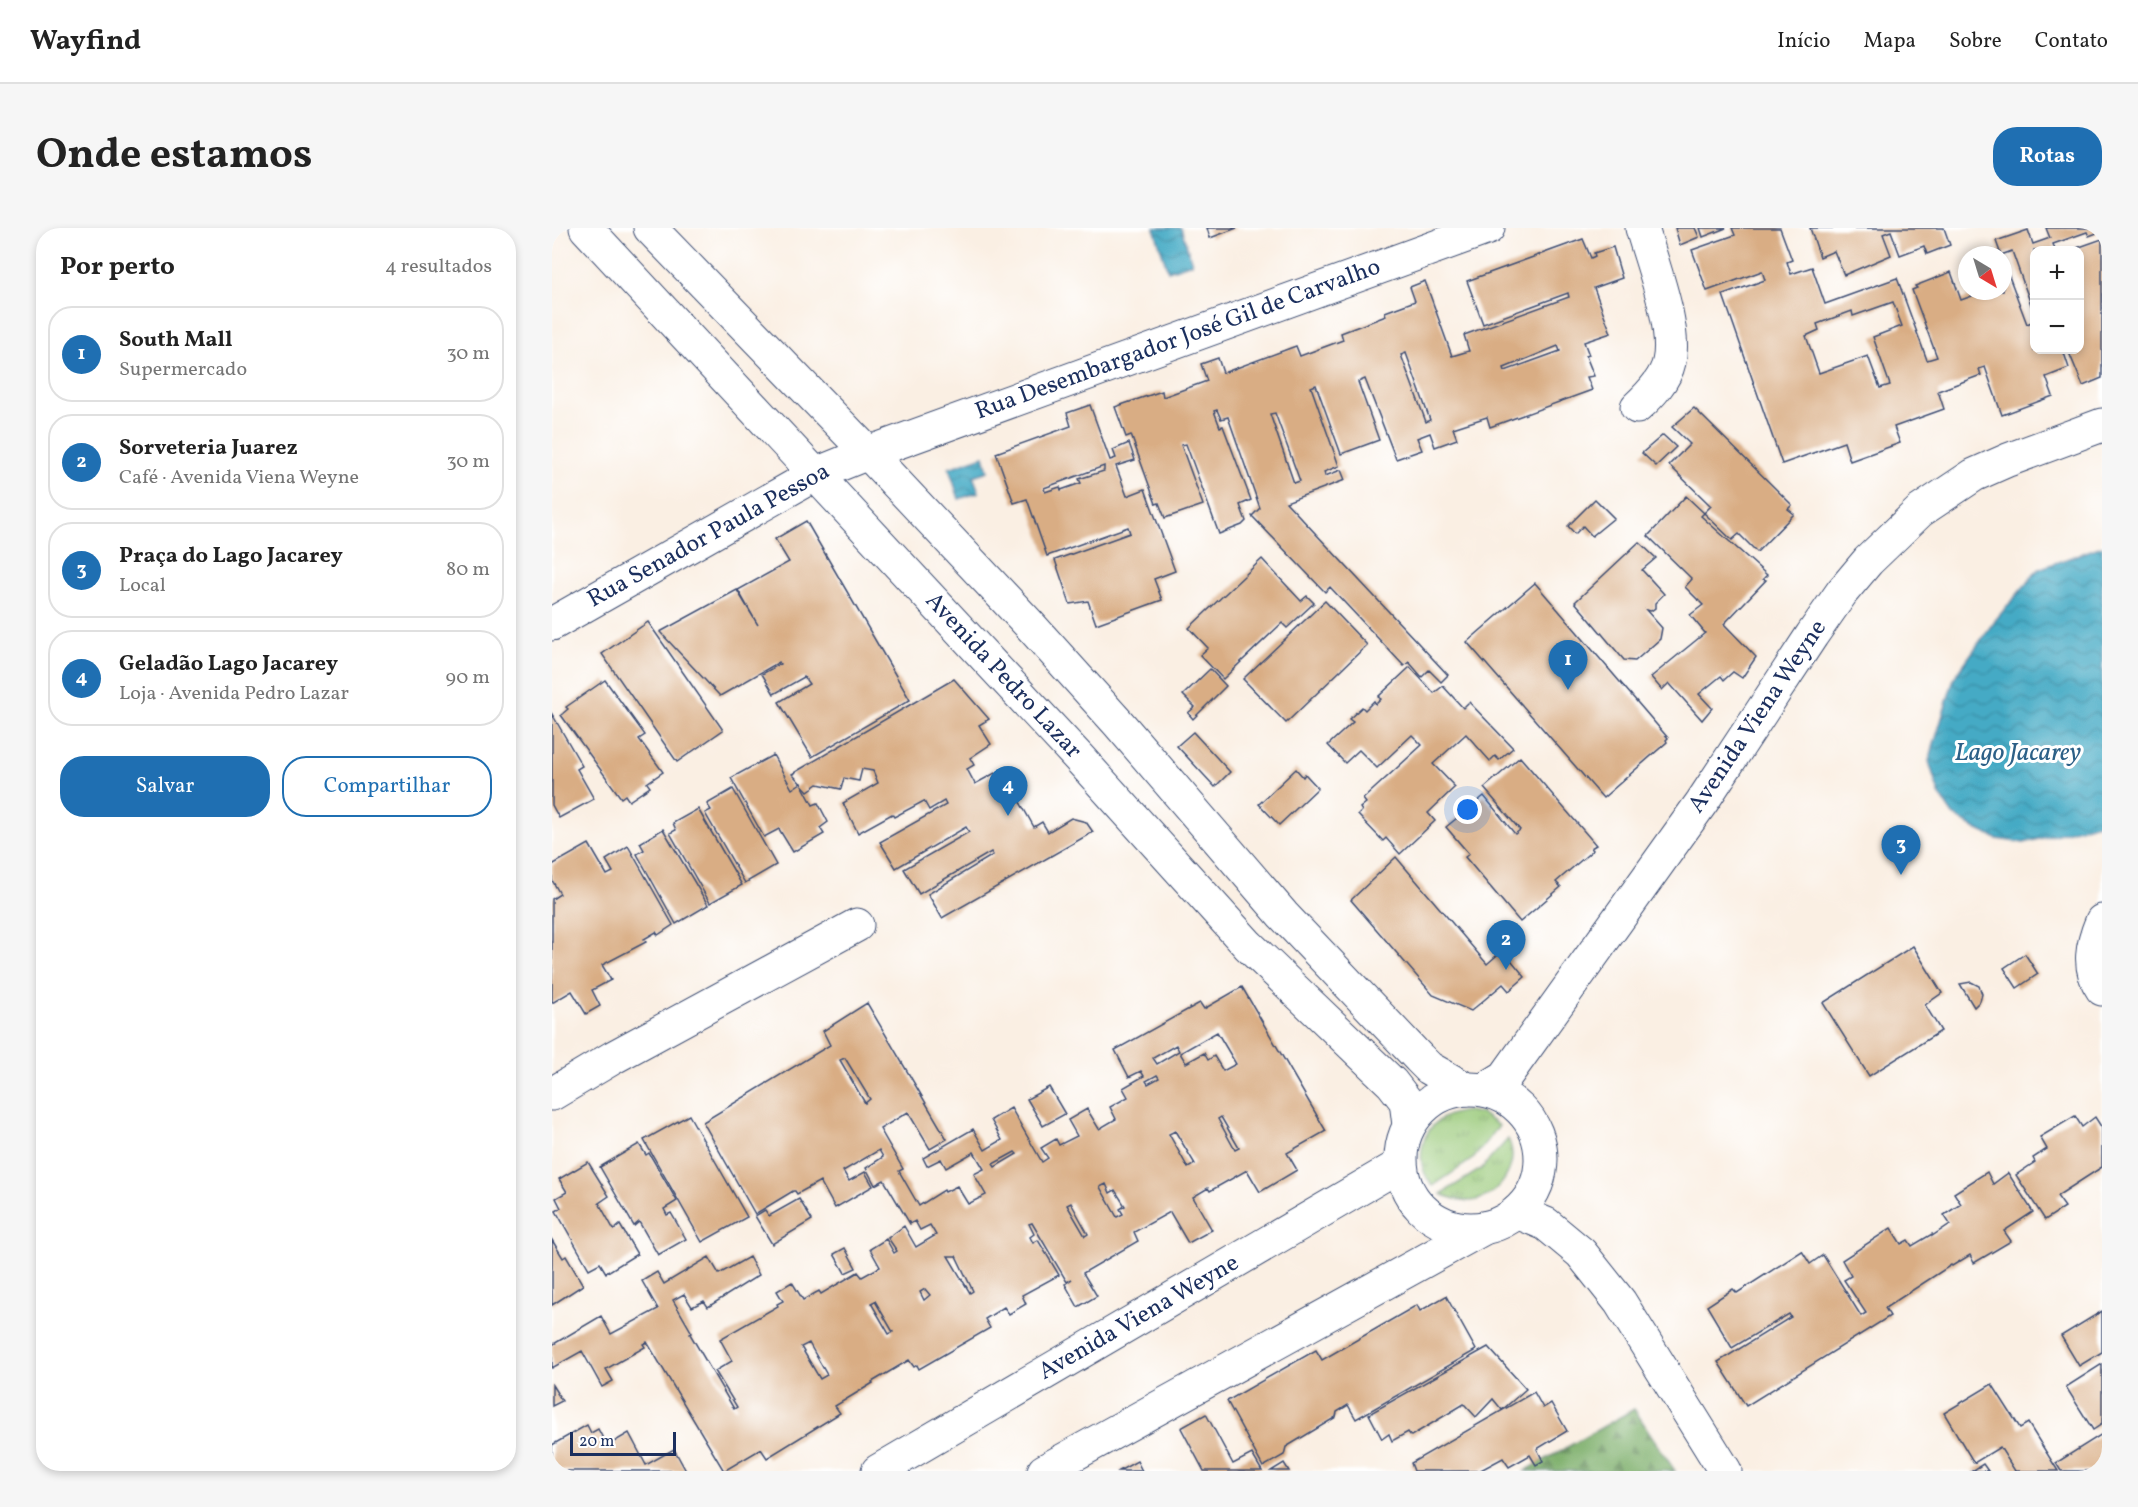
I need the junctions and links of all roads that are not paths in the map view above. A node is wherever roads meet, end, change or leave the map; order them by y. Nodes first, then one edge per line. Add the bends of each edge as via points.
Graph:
1 (650, 228) edge
2 (1488, 228) edge
3 (1642, 228) edge
4 (607, 235) edge
5 (1637, 407) dead end
6 (2102, 425) edge
7 (868, 453) junction
8 (816, 474) junction
9 (552, 624) edge
10 (1119, 724) junction
11 (1080, 759) junction
12 (2102, 921) edge
13 (857, 926) dead end
14 (2102, 989) edge
15 (1475, 1089) junction
16 (552, 1094) edge
17 (1409, 1125) junction
18 (1400, 1165) junction
19 (1517, 1212) junction
20 (1484, 1228) junction
21 (878, 1471) edge
22 (1044, 1471) edge
23 (1725, 1471) edge

1 - 7 street
2 - 7 street, Rua Desembargador José Gil de Carvalho
3 - 5 street via 1671,331 1669,364 1653,392
4 - 8 street, Avenida Pedro Lazar
6 - 15 street, Avenida Viena Weyne via 1974,476 1920,511 1868,561 1812,634 1702,802 1511,1069 1505,1077
7 - 8 street, Rua Senador Paula Pessoa
7 - 10 street
8 - 9 street, Rua Senador Paula Pessoa
8 - 11 street, Avenida Pedro Lazar
10 - 11 street
10 - 15 street via 1283,915 1430,1068
11 - 17 street, Avenida Pedro Lazar via 1248,945 1392,1083 1407,1101
12 - 14 street via 2094,941 2092,965
13 - 16 street
15 - 17 street via 1437,1097
15 - 19 street via 1508,1098 1533,1124 1540,1142 1538,1180
17 - 18 street
18 - 20 street via 1417,1206 1429,1216 1447,1225
18 - 21 street, Avenida Viena Weyne
19 - 20 street
19 - 23 street via 1546,1224 1581,1253 1620,1302
20 - 22 street

